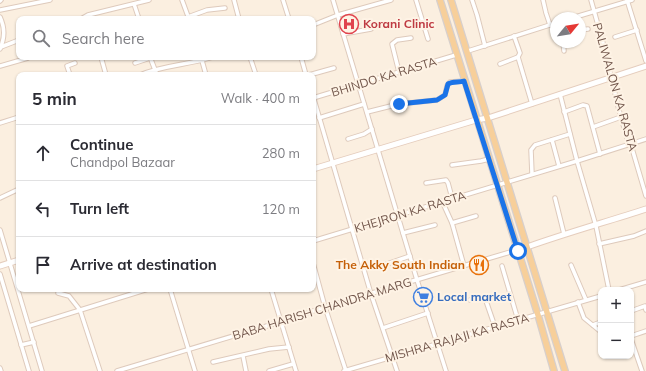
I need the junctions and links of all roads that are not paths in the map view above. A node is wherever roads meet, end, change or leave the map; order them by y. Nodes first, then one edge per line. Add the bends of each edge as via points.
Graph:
1 (50, 0) edge
2 (149, 0) edge
3 (182, 0) edge
4 (234, 0) edge
5 (283, 0) edge
6 (333, 0) edge
7 (391, 0) edge
8 (416, 0) edge
9 (440, 0) edge
10 (451, 0) edge
11 (472, 0) edge
12 (543, 0) edge
13 (591, 0) edge
14 (629, 0) edge
15 (134, 4) junction
16 (225, 8) dead end
17 (0, 10) edge
18 (594, 12) junction
19 (586, 14) edge
20 (338, 15) junction
21 (92, 16) edge
22 (138, 16) edge
23 (187, 16) edge
24 (193, 16) edge
25 (238, 16) edge
26 (288, 16) edge
27 (0, 17) edge
28 (316, 24) edge
29 (550, 25) joint
30 (371, 29) dead end
31 (637, 30) junction
32 (343, 34) junction
33 (514, 36) junction
34 (615, 37) dead end
35 (411, 38) dead end
36 (428, 39) dead end
37 (16, 41) edge
38 (485, 46) junction
39 (0, 48) edge
40 (564, 48) edge
41 (468, 51) junction
42 (564, 51) dead end
43 (456, 55) junction
44 (518, 57) junction
45 (21, 60) edge
46 (101, 60) edge
47 (142, 60) edge
48 (151, 60) edge
49 (197, 60) edge
50 (201, 60) edge
51 (251, 60) edge
52 (302, 60) edge
53 (646, 61) edge
54 (75, 63) dead end
55 (135, 63) dead end
56 (500, 64) dead end
57 (0, 66) edge
58 (646, 66) edge
59 (334, 68) dead end
60 (155, 70) junction
61 (69, 72) edge
62 (105, 72) edge
63 (150, 72) edge
64 (205, 72) edge
65 (255, 72) edge
66 (307, 72) edge
67 (399, 72) junction
68 (316, 73) edge
69 (611, 79) junction
70 (464, 81) junction
71 (358, 84) junction
72 (560, 94) junction
73 (316, 97) edge
74 (364, 104) junction
75 (532, 104) junction
76 (316, 108) edge
77 (367, 112) junction
78 (564, 112) junction
79 (621, 117) junction
80 (16, 118) edge
81 (319, 118) junction
82 (488, 118) junction
83 (476, 120) junction
84 (0, 123) edge
85 (593, 127) junction
86 (372, 129) junction
87 (570, 134) junction
88 (348, 139) dead end
89 (646, 139) edge
90 (552, 140) junction
91 (629, 144) junction
92 (378, 149) junction
93 (600, 154) junction
94 (489, 159) junction
95 (577, 162) junction
96 (332, 163) junction
97 (452, 165) dead end
98 (560, 166) junction
99 (316, 168) edge
100 (532, 174) junction
101 (506, 182) junction
102 (426, 183) dead end
103 (497, 185) junction
104 (16, 190) edge
105 (646, 196) edge
106 (0, 198) edge
107 (452, 198) junction
108 (555, 198) dead end
109 (442, 201) junction
110 (646, 209) edge
111 (397, 214) junction
112 (476, 216) dead end
113 (452, 223) junction
114 (435, 225) dead end
115 (596, 226) junction
116 (0, 230) edge
117 (352, 230) junction
118 (646, 231) edge
119 (403, 233) junction
120 (564, 234) junction
121 (316, 239) edge
122 (599, 244) junction
123 (527, 247) junction
124 (518, 251) junction
125 (410, 256) junction
126 (16, 261) edge
127 (10, 263) junction
128 (384, 265) dead end
129 (571, 265) dead end
130 (0, 266) edge
131 (464, 266) junction
132 (502, 266) dead end
133 (0, 274) edge
134 (316, 274) edge
135 (417, 280) junction
136 (646, 282) edge
137 (16, 283) edge
138 (608, 287) edge
139 (629, 287) edge
140 (19, 292) edge
141 (58, 292) dead end
142 (138, 292) edge
143 (171, 292) edge
144 (272, 292) edge
145 (371, 294) junction
146 (598, 297) edge
147 (470, 300) dead end
148 (586, 300) junction
149 (578, 302) junction
150 (325, 307) junction
151 (646, 307) edge
152 (80, 310) junction
153 (634, 310) edge
154 (547, 312) junction
155 (428, 313) junction
156 (538, 315) junction
157 (518, 320) junction
158 (280, 322) junction
159 (598, 323) edge
160 (593, 325) junction
161 (29, 326) junction
162 (495, 327) junction
163 (383, 328) junction
164 (598, 329) edge
165 (646, 331) edge
166 (634, 336) edge
167 (34, 342) junction
168 (438, 343) junction
169 (21, 345) junction
170 (634, 346) edge
171 (288, 347) junction
172 (188, 349) junction
173 (243, 356) junction
174 (392, 356) junction
175 (213, 362) dead end
176 (293, 364) junction
177 (29, 371) edge
178 (42, 371) edge
179 (100, 371) edge
180 (117, 371) edge
181 (195, 371) edge
182 (246, 371) edge
183 (269, 371) edge
184 (296, 371) edge
185 (345, 371) edge
186 (396, 371) edge
187 (446, 371) edge
188 (554, 371) edge
189 (565, 371) edge
190 (642, 371) edge

1 - 17 street
2 - 15 street
3 - 23 street
4 - 25 street
5 - 26 street
6 - 20 street
7 - 20 street
8 - 36 street
9 - 43 main road
10 - 41 main road
11 - 38 street
12 - 29 street
13 - 18 street, PALIWALON KA RASTA
14 - 18 street
14 - 31 street
15 - 21 street
15 - 22 street
16 - 24 street via 207,10
18 - 19 street
18 - 69 street, PALIWALON KA RASTA
20 - 28 street
20 - 32 street
27 - 39 street via 4,27
29 - 33 street
30 - 32 street
31 - 34 street
31 - 53 street
32 - 71 street
33 - 38 street
33 - 44 street via 520,53
35 - 67 street via 397,40 392,44
37 - 39 street
38 - 41 street
40 - 42 street
41 - 82 main road
43 - 67 street, BHINDO KA RASTA
43 - 70 main road
44 - 56 street
44 - 75 street
45 - 57 street
46 - 62 street
47 - 55 street
48 - 60 street
49 - 60 street
50 - 64 street
51 - 65 street
52 - 66 street
54 - 61 street via 67,66
58 - 69 street
59 - 68 street
60 - 63 street
67 - 71 street, BHINDO KA RASTA
69 - 72 street
69 - 79 street, PALIWALON KA RASTA
70 - 77 street via 448,84 445,95 437,100 399,104
70 - 83 main road
71 - 73 street, BHINDO KA RASTA
71 - 74 street
72 - 75 street
72 - 78 street
74 - 77 street
74 - 81 street
75 - 82 street
76 - 81 street
77 - 86 street
78 - 85 street via 586,105
78 - 87 street
79 - 85 street
79 - 91 street, PALIWALON KA RASTA
80 - 84 street
81 - 96 street
82 - 83 street
82 - 101 main road
83 - 92 street
83 - 94 main road
85 - 93 street
86 - 88 street
86 - 92 street
87 - 90 street
87 - 95 street
89 - 91 street, KHEJRON KA RASTA
90 - 98 street
90 - 100 street via 532,147
91 - 93 street, KHEJRON KA RASTA
91 - 105 street, PALIWALON KA RASTA
92 - 96 street
92 - 111 street
93 - 95 street, KHEJRON KA RASTA
94 - 97 street
94 - 103 main road
95 - 98 street, KHEJRON KA RASTA
95 - 115 street
96 - 99 street
96 - 117 street
98 - 100 street, KHEJRON KA RASTA
100 - 101 street, KHEJRON KA RASTA
101 - 103 street, KHEJRON KA RASTA
101 - 123 main road
102 - 107 street via 446,180
103 - 107 street, KHEJRON KA RASTA
103 - 124 main road
104 - 106 street
107 - 109 street, KHEJRON KA RASTA
108 - 120 street
109 - 111 street, KHEJRON KA RASTA
109 - 113 street
110 - 115 street
111 - 117 street, KHEJRON KA RASTA
111 - 119 street
112 - 113 street
113 - 131 street
114 - 119 street
115 - 120 street
115 - 122 street
116 - 127 street
117 - 121 street, KHEJRON KA RASTA
117 - 145 street
118 - 122 street
119 - 125 street
120 - 123 street
122 - 138 street
123 - 124 street, BABA HARISH CHANDRA MARG
123 - 154 main road
124 - 131 street, BABA HARISH CHANDRA MARG
124 - 156 main road
125 - 128 street
125 - 135 street
126 - 127 street
127 - 130 street
127 - 137 street
129 - 148 street
131 - 135 street, BABA HARISH CHANDRA MARG
132 - 157 street
133 - 169 street
134 - 150 street
135 - 145 street, BABA HARISH CHANDRA MARG
135 - 155 street
136 - 139 street
140 - 161 street
141 - 152 street via 68,296
142 - 152 street
143 - 172 street
144 - 158 street
145 - 150 street, BABA HARISH CHANDRA MARG
145 - 163 street
146 - 148 street, MISHRA RAJAJI KA RASTA
147 - 162 street via 485,298
148 - 149 street, MISHRA RAJAJI KA RASTA
149 - 154 street, MISHRA RAJAJI KA RASTA
149 - 160 street via 584,318
150 - 158 street, BABA HARISH CHANDRA MARG
150 - 185 street
151 - 153 street
152 - 161 street
152 - 179 street
154 - 156 street, MISHRA RAJAJI KA RASTA
154 - 189 main road
155 - 163 street
155 - 168 street
156 - 157 street, MISHRA RAJAJI KA RASTA
156 - 188 main road
157 - 162 street, MISHRA RAJAJI KA RASTA
158 - 171 street
158 - 172 street, BABA HARISH CHANDRA MARG
159 - 160 street
160 - 164 street
161 - 167 street
162 - 168 street, MISHRA RAJAJI KA RASTA
163 - 174 street
165 - 166 street
167 - 169 street
167 - 178 street
168 - 174 street, MISHRA RAJAJI KA RASTA
168 - 187 street
169 - 177 street
170 - 190 street
171 - 173 street
171 - 176 street
172 - 180 street, BABA HARISH CHANDRA MARG
172 - 181 street
173 - 175 street
173 - 182 street
174 - 185 street, MISHRA RAJAJI KA RASTA
174 - 186 street
176 - 183 street
176 - 184 street

